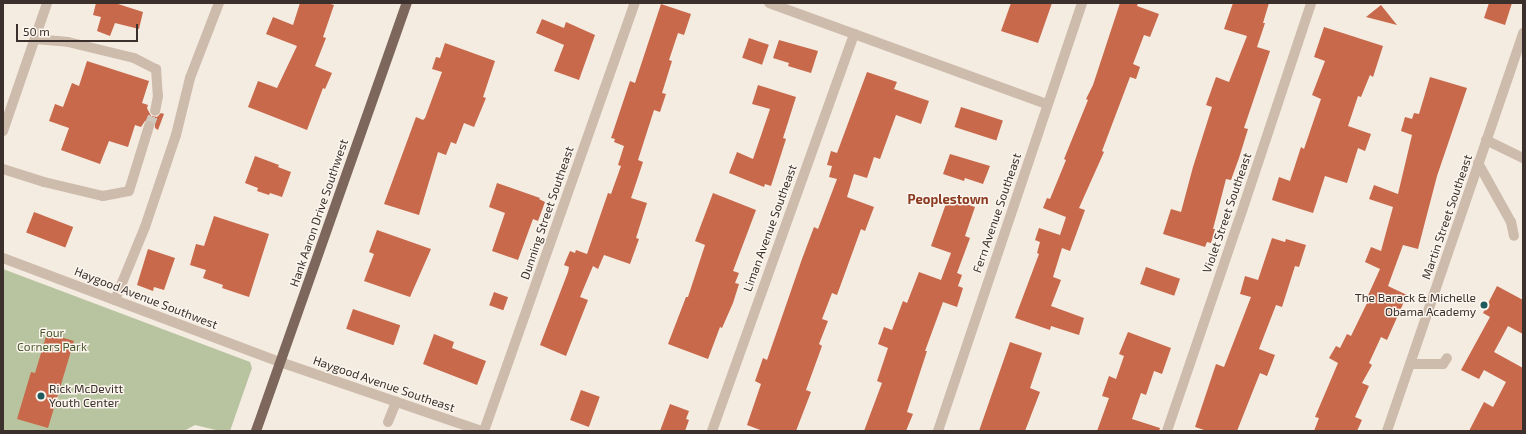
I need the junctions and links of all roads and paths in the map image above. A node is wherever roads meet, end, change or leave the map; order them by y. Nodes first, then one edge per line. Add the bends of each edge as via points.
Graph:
1 (47, 3) edge
2 (219, 3) edge
3 (407, 3) edge
4 (635, 3) edge
5 (770, 3) edge
6 (1082, 3) edge
7 (1311, 3) edge
8 (1523, 33) edge
9 (854, 34) junction
10 (35, 39) junction
11 (1047, 104) junction
12 (155, 111) tunnel mouth
13 (149, 126) tunnel mouth
14 (3, 131) edge
15 (1486, 140) junction
16 (1523, 158) edge
17 (1478, 164) junction
18 (3, 169) edge
19 (1514, 236) dead end
20 (3, 258) edge
21 (115, 300) junction
22 (1447, 358) dead end
23 (280, 362) junction
24 (1410, 364) junction
25 (396, 402) junction
26 (388, 422) dead end
27 (256, 431) edge
28 (480, 431) edge
29 (484, 431) edge
30 (712, 431) edge
31 (938, 431) edge
32 (1166, 431) edge
33 (1387, 431) edge

1 - 10 street
2 - 21 street via 190,78 176,135 145,227
3 - 23 main road, Hank Aaron Drive Southwest
4 - 29 street, Dunning Street Southeast
5 - 9 street
6 - 11 street, Fern Avenue Southeast
7 - 32 street, Violet Street Southeast
8 - 15 street, Martin Street Southeast
9 - 11 street
9 - 30 street, Liman Avenue Southeast
10 - 12 street via 83,45 134,58 156,69 158,96
10 - 14 street
11 - 31 street, Fern Avenue Southeast
13 - 18 street via 128,191 103,196
15 - 16 street
15 - 17 street, Martin Street Southeast
17 - 19 street via 1511,222
17 - 24 street, Martin Street Southeast
20 - 21 street, Haygood Avenue Southwest
21 - 23 street, Haygood Avenue Southwest
22 - 24 street via 1443,364
23 - 25 street, Haygood Avenue Southeast
23 - 27 main road, Hank Aaron Drive Southwest
24 - 33 street, Martin Street Southeast
25 - 26 street
25 - 28 street, Haygood Avenue Southeast

